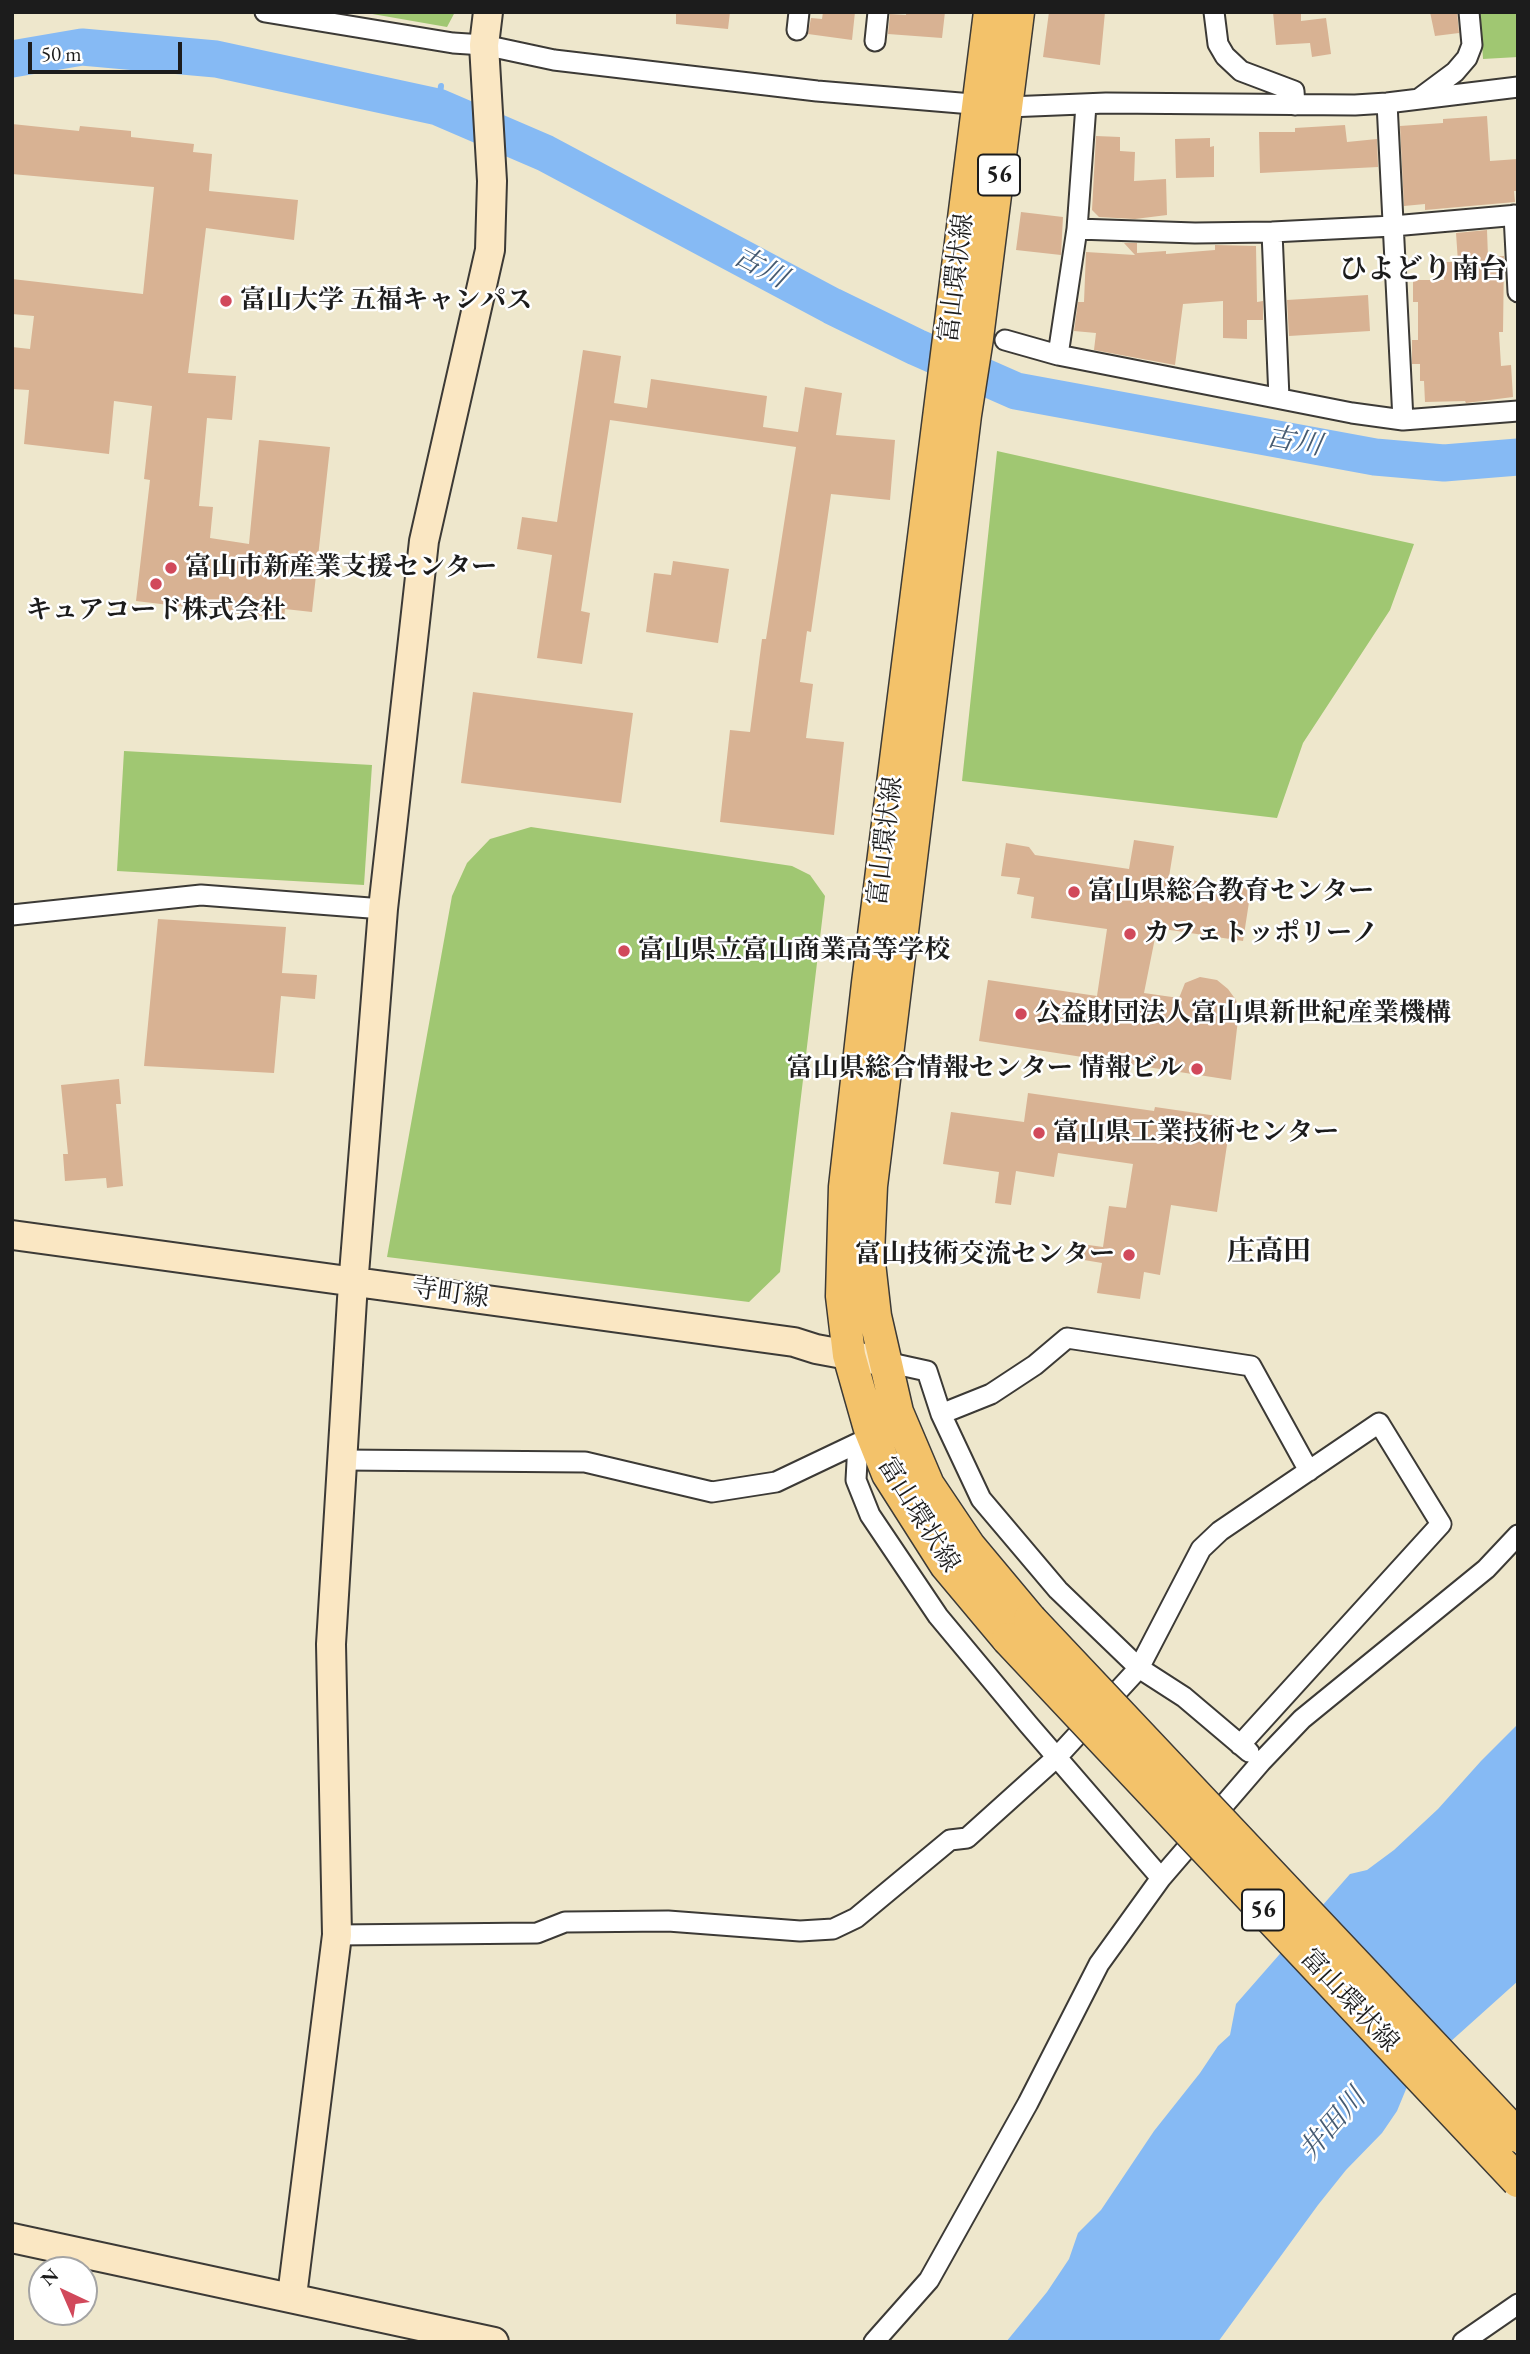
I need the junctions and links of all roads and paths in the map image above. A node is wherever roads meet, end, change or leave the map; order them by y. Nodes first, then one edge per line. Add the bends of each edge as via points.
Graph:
1 (265, 12) edge
2 (488, 12) edge
3 (878, 12) edge
4 (990, 12) edge
5 (1018, 12) edge
6 (1214, 12) edge
7 (1469, 12) edge
8 (875, 41) dead end
9 (485, 57) junction
10 (1518, 87) edge
11 (1420, 98) junction
12 (1387, 103) junction
13 (1086, 105) junction
14 (1295, 105) junction
15 (994, 106) junction
16 (1516, 215) edge
17 (1393, 226) junction
18 (1077, 229) junction
19 (1272, 232) junction
20 (1518, 292) edge
21 (978, 335) junction
22 (1058, 355) junction
23 (1279, 398) junction
24 (953, 409) junction
25 (1518, 411) edge
26 (1403, 420) junction
27 (383, 909) junction
28 (12, 915) edge
29 (12, 1236) edge
30 (354, 1281) junction
31 (849, 1355) junction
32 (886, 1362) junction
33 (941, 1414) junction
34 (342, 1460) junction
35 (1309, 1471) junction
36 (1518, 1535) edge
37 (1019, 1629) junction
38 (1139, 1668) junction
39 (1240, 1745) junction
40 (1057, 1757) junction
41 (1261, 1762) junction
42 (1161, 1878) junction
43 (337, 1935) junction
44 (1518, 2136) edge
45 (1518, 2181) edge
46 (12, 2238) edge
47 (292, 2296) junction
48 (1518, 2304) edge
49 (406, 2332) edge
50 (494, 2342) edge
51 (874, 2342) edge
52 (1463, 2342) edge

1 - 9 street via 453,43
2 - 9 street
3 - 8 street
4 - 15 main road, 富山環状線 / 56
5 - 15 main road, 富山環状線 / 56
6 - 14 street via 1218,44 1225,56 1241,71 1294,91
7 - 11 street via 1472,45 1467,58
9 - 15 street via 554,60
9 - 27 street via 492,181 490,250 424,541
10 - 11 street
11 - 12 street
12 - 14 street
12 - 17 street
13 - 14 street
13 - 15 street
13 - 18 street
15 - 21 main road, 富山環状線 / 56
16 - 17 street
16 - 20 street
17 - 19 street
17 - 26 street
18 - 19 street
18 - 22 street
19 - 23 street
21 - 22 street
21 - 24 main road, 富山環状線 / 56
22 - 23 street
23 - 26 street
24 - 31 main road, 富山環状線 / 56 via 868,983 845,1187 842,1296
24 - 32 main road, 富山環状線 / 56 via 871,1186 868,1254
25 - 26 street
27 - 28 street via 201,895
27 - 30 street
29 - 30 street, 寺町線
30 - 31 street, 寺町線 via 794,1342
30 - 34 street
31 - 32 street, 寺町線
31 - 37 main road, 富山環状線 / 56 via 888,1474 946,1564
32 - 33 street via 927,1371
32 - 37 main road, 富山環状線 / 56 via 897,1412 928,1485
33 - 35 street via 991,1394 1067,1338 1251,1366
33 - 38 street via 981,1499 1058,1590
34 - 40 street via 585,1462 712,1492 776,1482 858,1443 856,1480 870,1515 938,1616
34 - 43 street via 331,1644
35 - 38 street via 1201,1549
35 - 39 street via 1379,1423 1441,1524
36 - 41 street via 1486,1569 1302,1719
37 - 44 main road, 富山環状線 / 56, bridge
37 - 45 main road, 富山環状線 / 56, bridge
38 - 39 street
38 - 40 street
39 - 41 street
40 - 42 street
40 - 43 street via 967,1838 950,1840 856,1918 833,1930 668,1921 565,1922 537,1933
41 - 42 street
42 - 51 street via 1099,1964 929,2280
43 - 47 street
46 - 47 street
47 - 49 street
48 - 52 street
49 - 50 street

